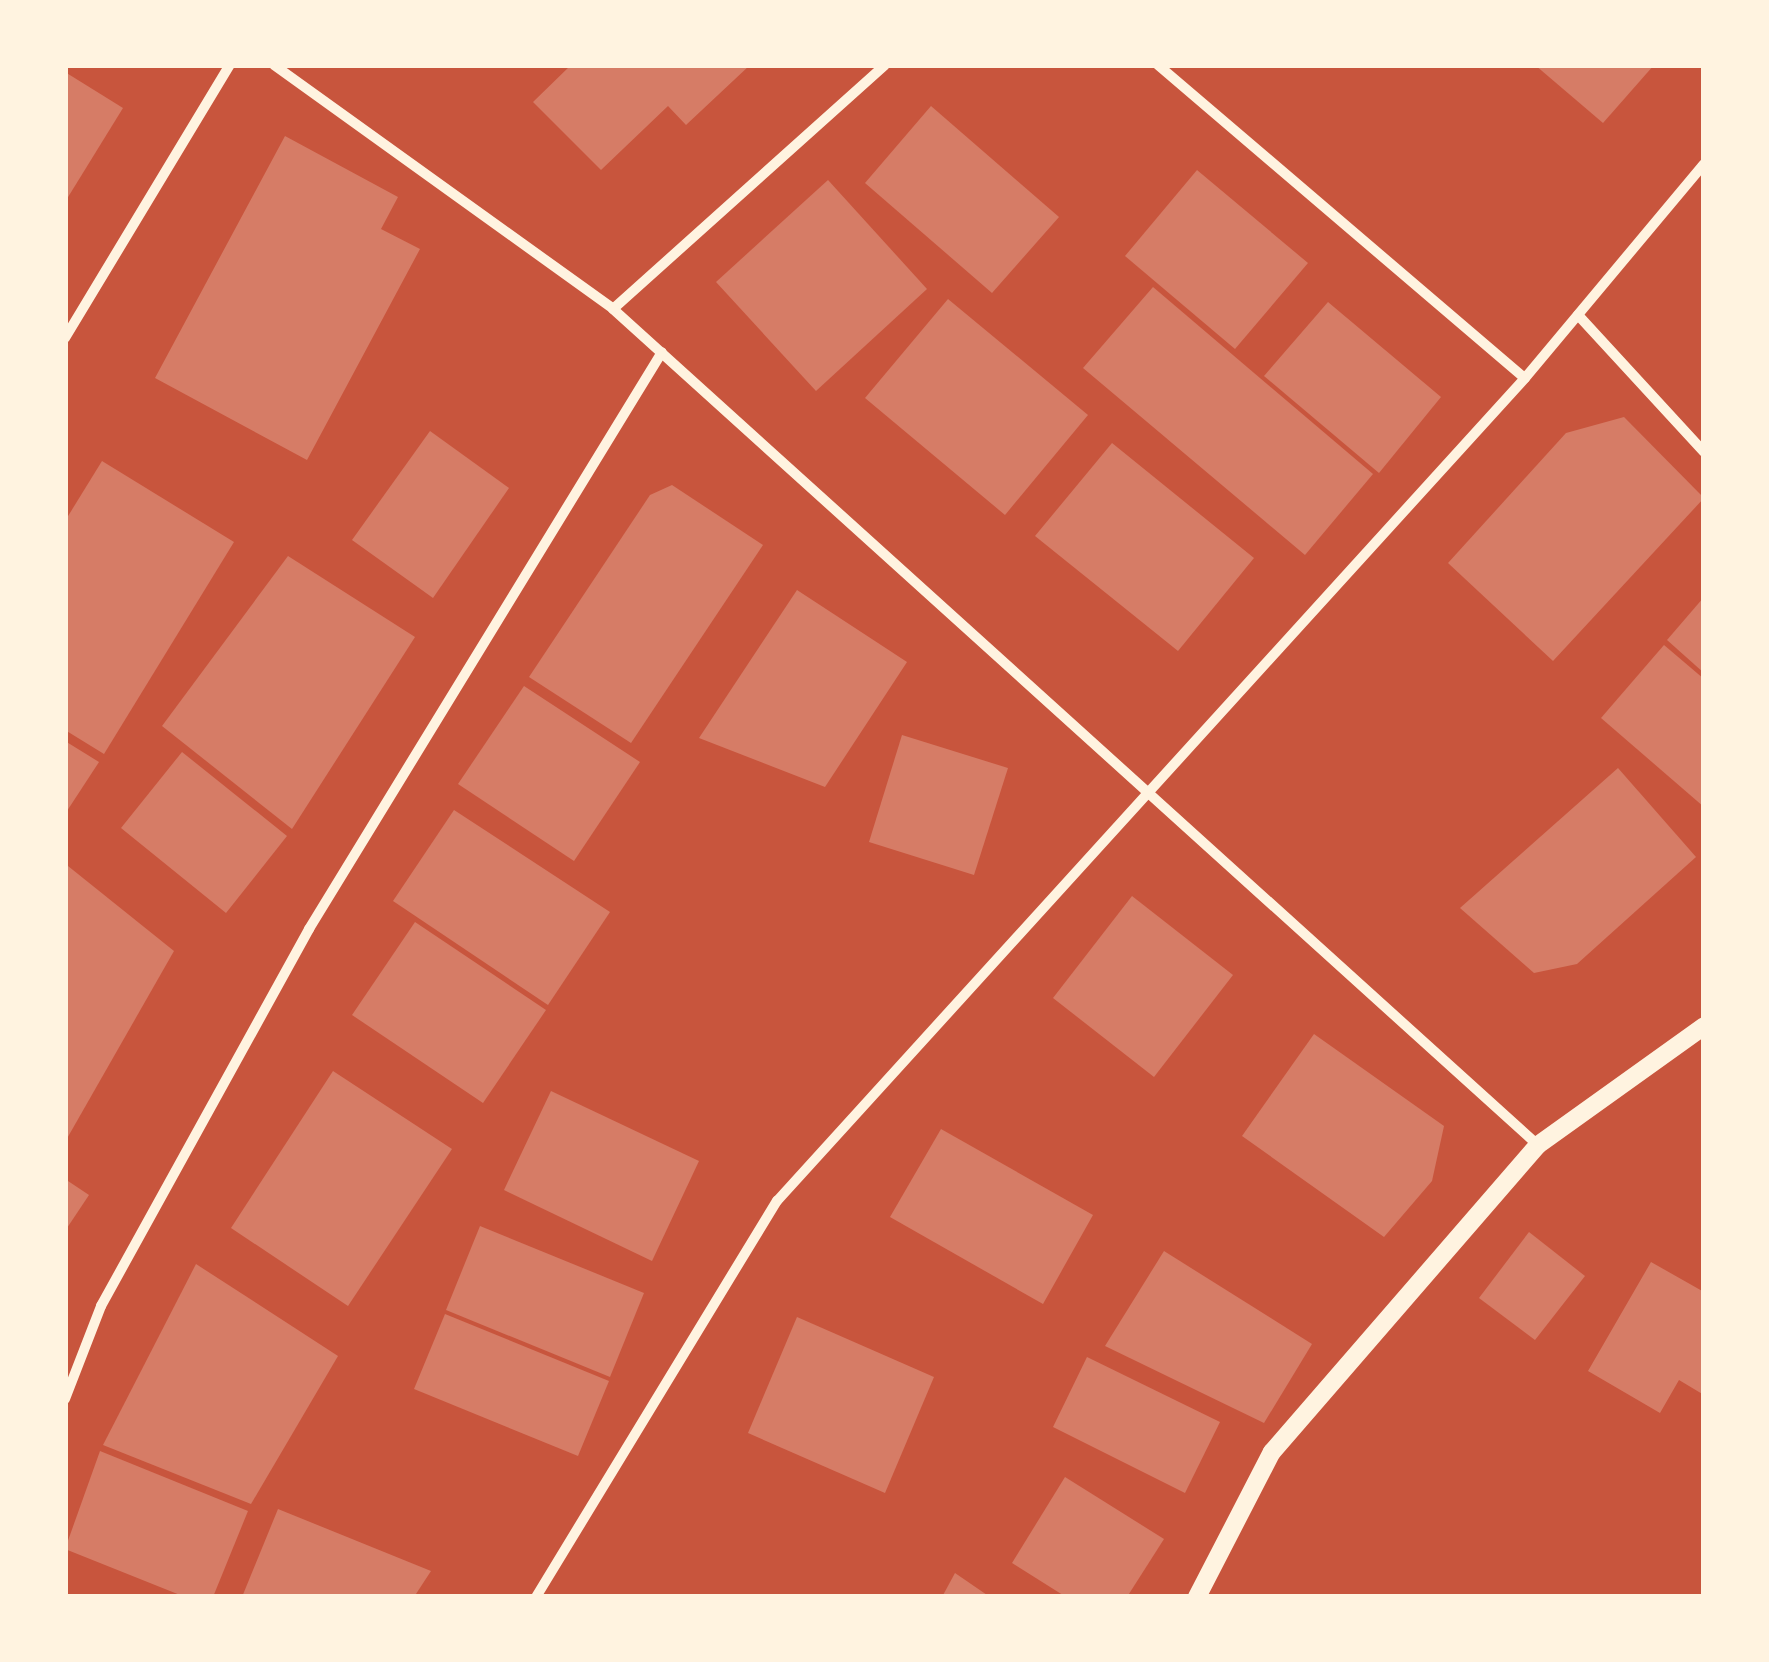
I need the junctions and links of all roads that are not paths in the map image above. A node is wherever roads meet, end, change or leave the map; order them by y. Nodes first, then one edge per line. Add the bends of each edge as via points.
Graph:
1 (230, 65) edge
2 (274, 65) edge
3 (885, 65) edge
4 (1158, 65) edge
5 (1704, 164) edge
6 (612, 309) junction
7 (1578, 315) junction
8 (65, 338) edge
9 (662, 352) junction
10 (1524, 378) junction
11 (1704, 452) edge
12 (1148, 791) junction
13 (1704, 1026) edge
14 (1538, 1145) junction
15 (65, 1398) edge
16 (536, 1597) edge
17 (1197, 1597) edge

1 - 8 street
2 - 6 street
3 - 6 street
4 - 10 street
5 - 7 street
6 - 9 street
7 - 10 street
7 - 11 street
9 - 12 street
9 - 15 street via 309,929 101,1306
10 - 12 street
12 - 14 street
12 - 16 street via 777,1201
13 - 14 street
14 - 17 street via 1272,1452

